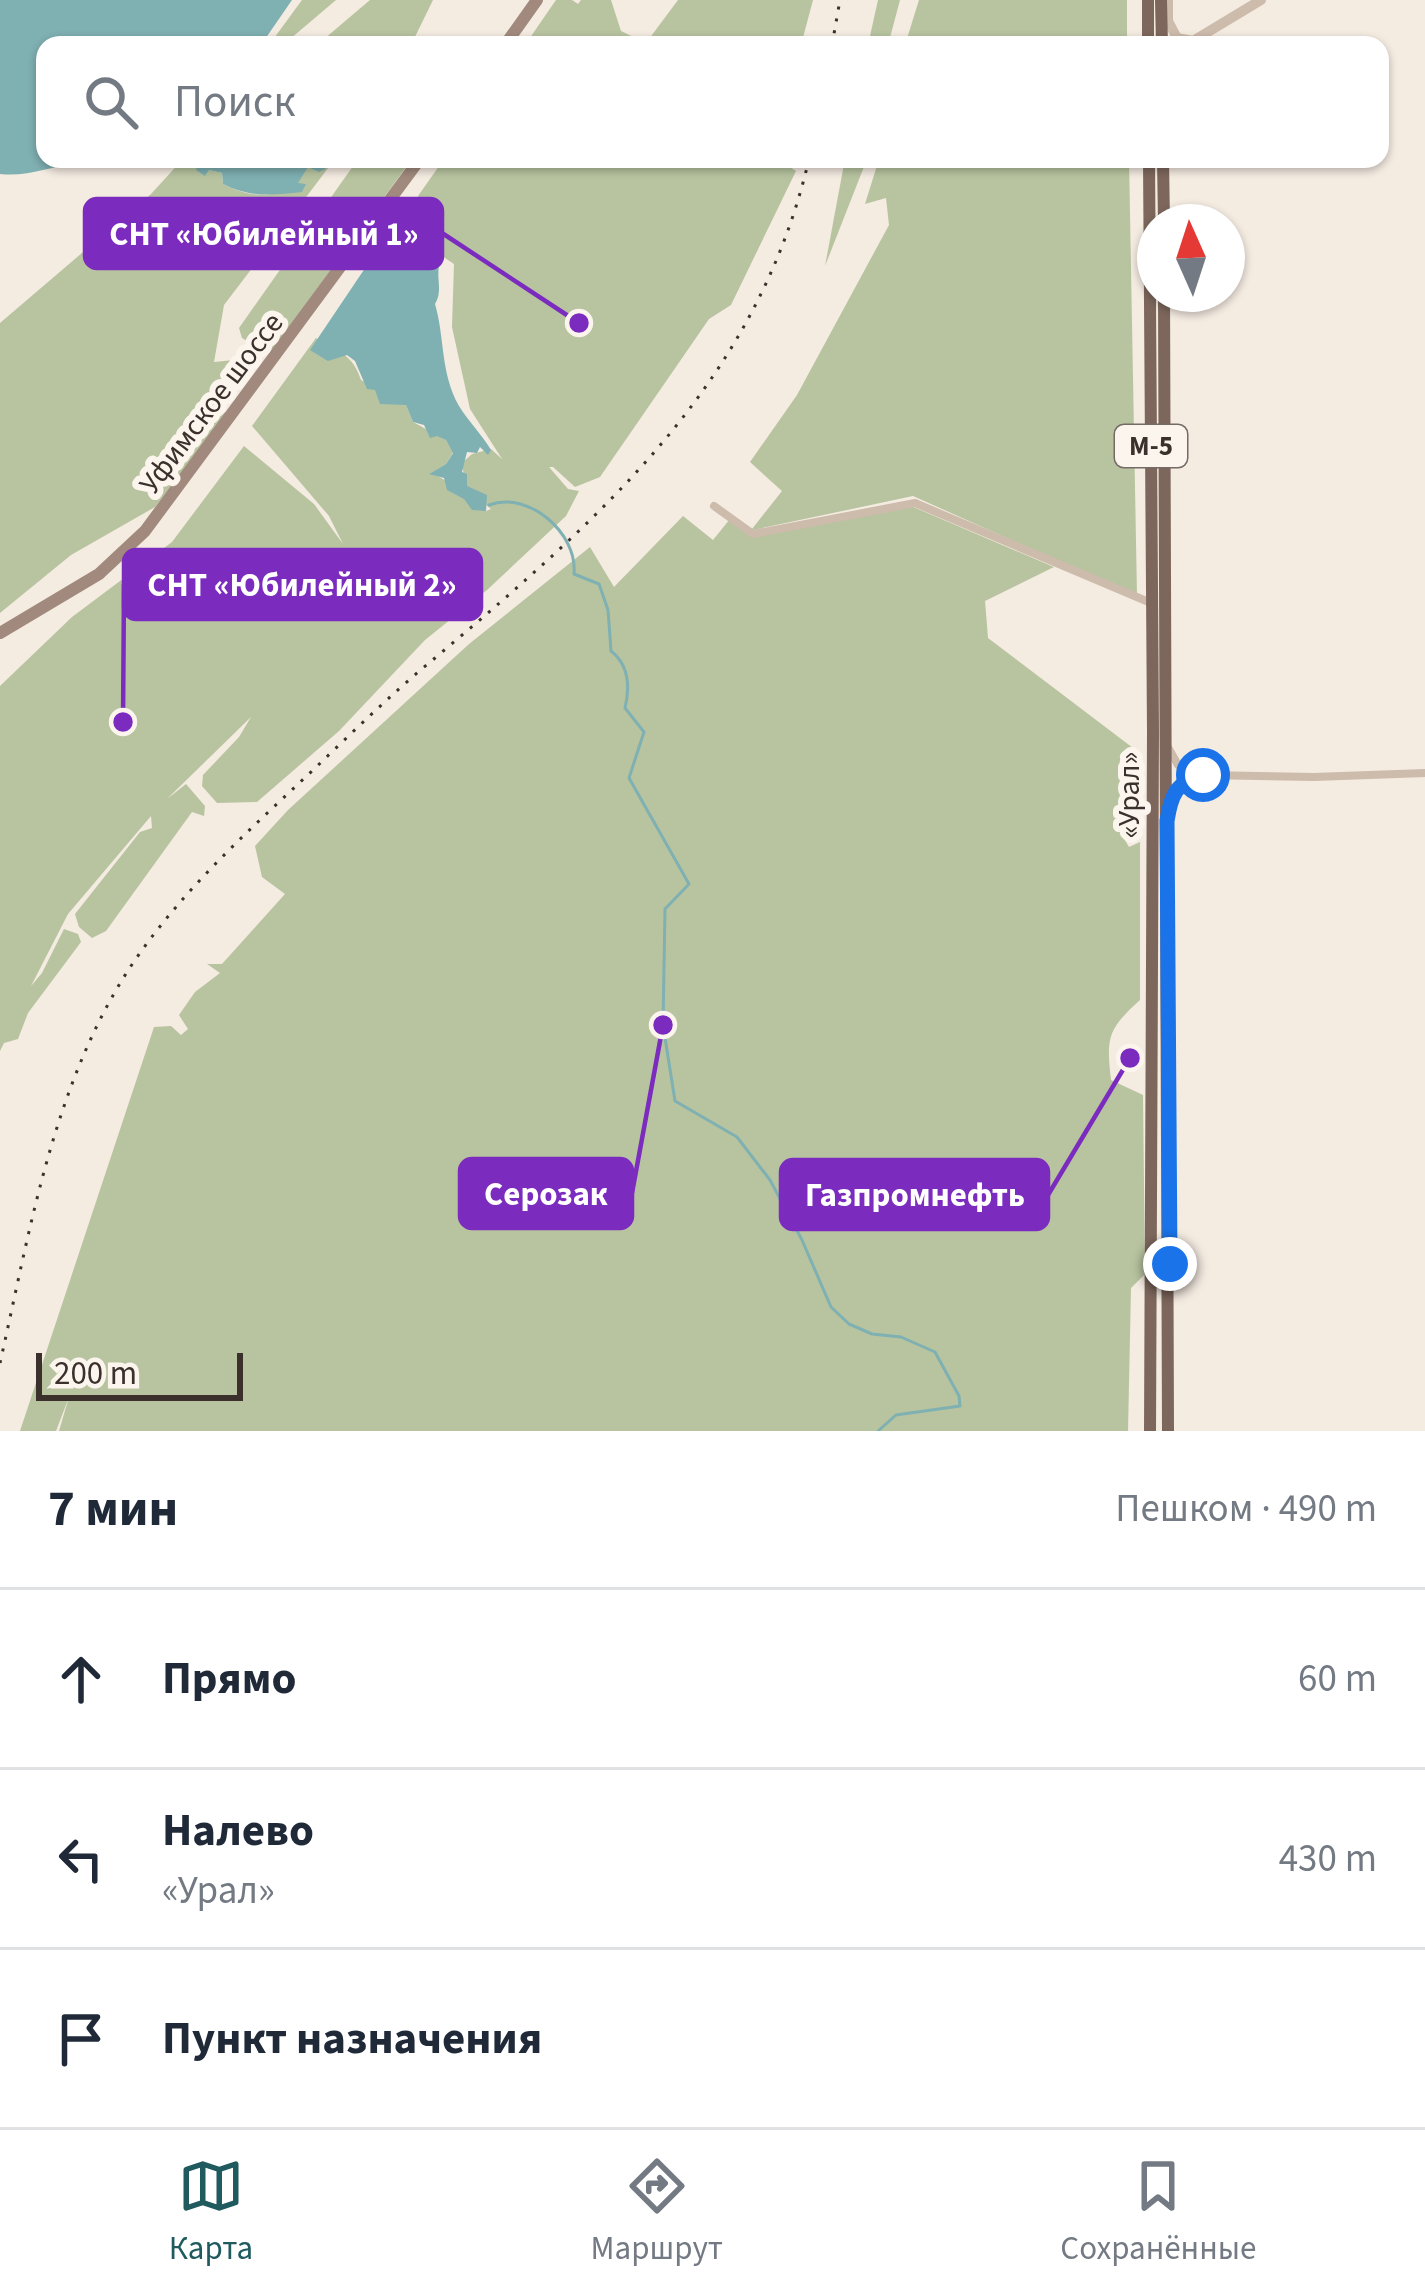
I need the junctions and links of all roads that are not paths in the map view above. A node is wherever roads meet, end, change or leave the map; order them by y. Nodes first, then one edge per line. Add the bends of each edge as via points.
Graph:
1 (537, 0) edge
2 (1145, 0) edge
3 (1165, 0) edge
4 (1262, 0) edge
5 (1168, 21) junction
6 (1210, 32) junction
7 (511, 36) edge
8 (1145, 36) edge
9 (1165, 36) edge
10 (1166, 36) edge
11 (1176, 36) edge
12 (1202, 36) edge
13 (1204, 36) edge
14 (413, 168) edge
15 (1149, 168) edge
16 (1166, 168) edge
17 (1166, 204) edge
18 (1164, 312) edge
19 (714, 506) dead end
20 (1153, 604) junction
21 (0, 633) edge
22 (1166, 742) junction
23 (1425, 773) edge
24 (1203, 775) junction
25 (1167, 821) junction
26 (1150, 1431) edge
27 (1168, 1431) edge

1 - 7 main road
2 - 8 main road
3 - 5 street
3 - 9 main road
4 - 6 street
5 - 10 street
5 - 11 street
6 - 12 street
6 - 13 street
14 - 21 main road, Уфимское шоссе via 145,531 99,574
15 - 20 main road, «Урал» / М-5
16 - 17 main road
18 - 22 main road, «Урал» / М-5
19 - 20 street via 753,534 915,503
20 - 26 main road, «Урал» / М-5
22 - 24 street via 1178,765
22 - 25 main road, «Урал» / М-5
23 - 24 street
24 - 25 street via 1175,790
25 - 27 main road, «Урал» / М-5

